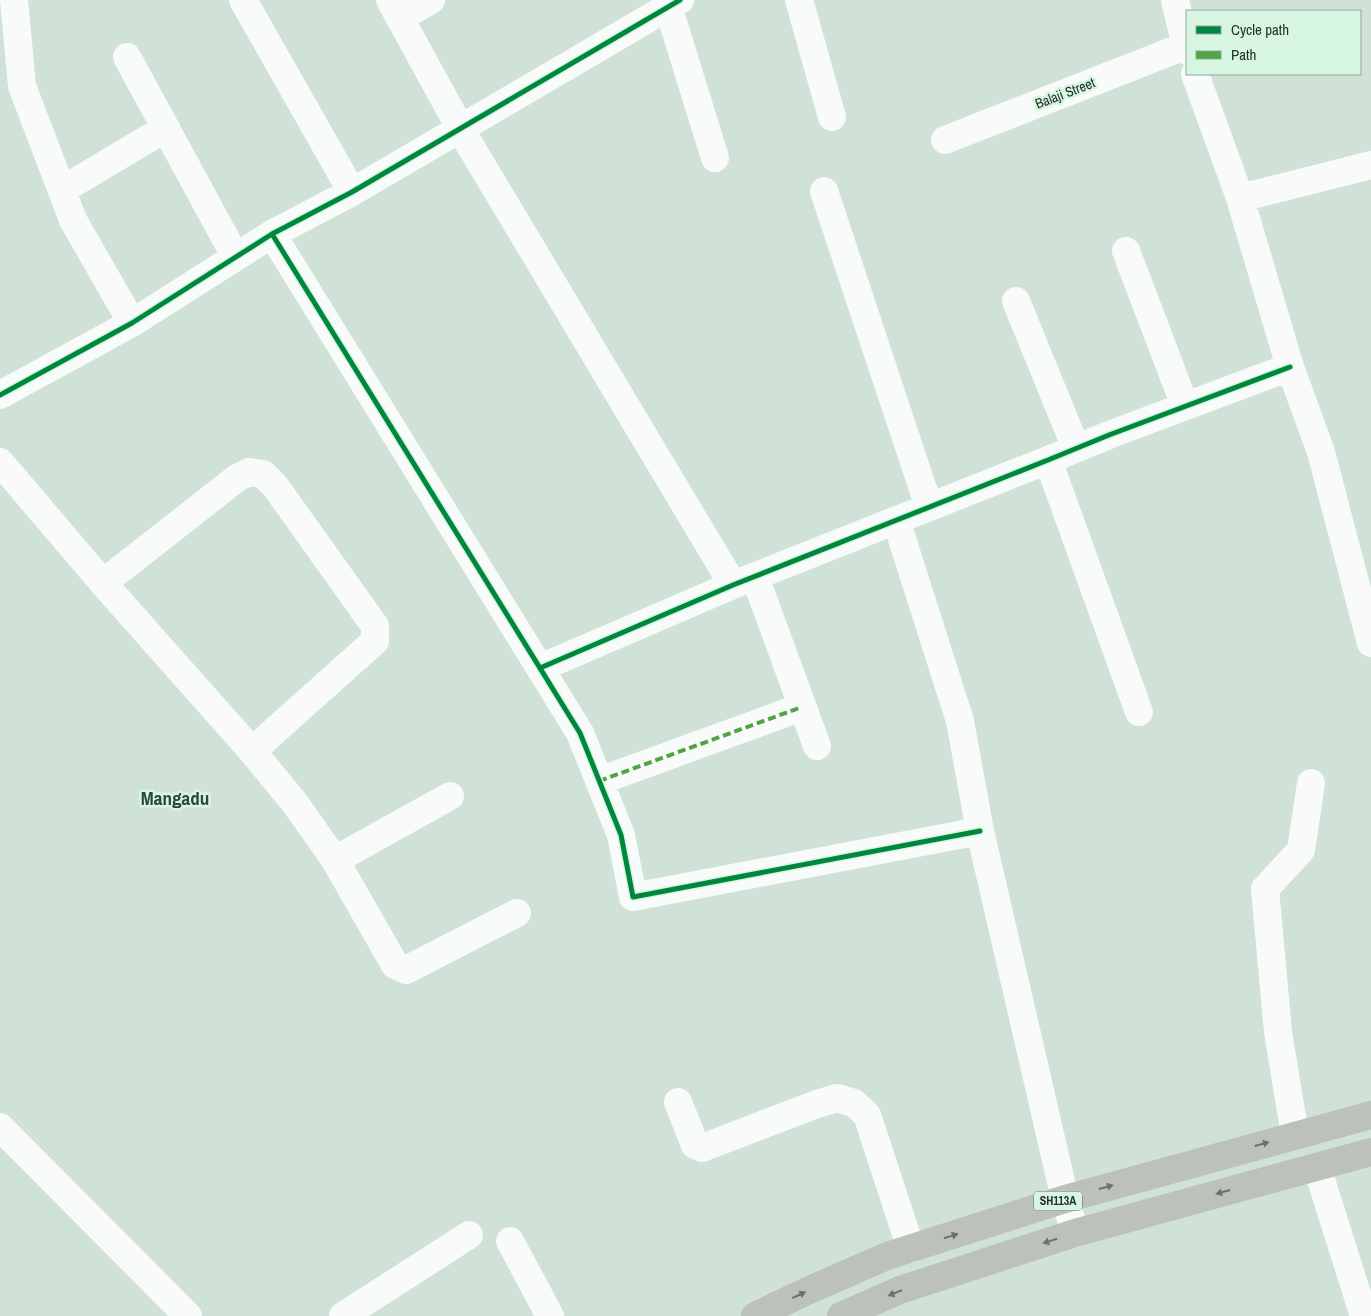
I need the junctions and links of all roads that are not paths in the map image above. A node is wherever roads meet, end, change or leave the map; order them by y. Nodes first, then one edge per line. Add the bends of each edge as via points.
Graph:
1 (14, 0) edge
2 (243, 0) edge
3 (431, 0) edge
4 (799, 0) edge
5 (1175, 0) edge
6 (674, 3) edge
7 (395, 9) edge
8 (1186, 48) edge
9 (127, 58) dead end
10 (1195, 75) edge
11 (832, 116) dead end
12 (166, 128) junction
13 (460, 128) junction
14 (945, 140) dead end
15 (715, 158) dead end
16 (1371, 166) edge
17 (62, 190) junction
18 (824, 191) dead end
19 (352, 192) junction
20 (1240, 198) junction
21 (272, 234) junction
22 (1126, 250) dead end
23 (235, 256) junction
24 (1016, 301) dead end
25 (132, 323) junction
26 (1290, 367) junction
27 (0, 395) edge
28 (1186, 406) junction
29 (1076, 448) junction
30 (1048, 460) junction
31 (0, 462) edge
32 (929, 507) junction
33 (896, 520) junction
34 (744, 581) junction
35 (102, 583) junction
36 (1371, 643) edge
37 (540, 668) junction
38 (802, 706) junction
39 (1139, 712) dead end
40 (817, 746) dead end
41 (252, 751) junction
42 (599, 781) junction
43 (1311, 782) dead end
44 (450, 796) dead end
45 (980, 832) junction
46 (335, 860) junction
47 (517, 913) dead end
48 (678, 1102) dead end
49 (1371, 1115) edge
50 (0, 1127) edge
51 (1295, 1135) junction
52 (1371, 1152) edge
53 (1316, 1167) junction
54 (1065, 1198) junction
55 (1075, 1233) junction
56 (469, 1235) dead end
57 (510, 1240) dead end
58 (910, 1249) junction
59 (188, 1316) edge
60 (343, 1316) edge
61 (550, 1316) edge
62 (756, 1316) edge
63 (840, 1316) edge
64 (1364, 1316) edge

1 - 17 street via 22,86
2 - 19 street
3 - 7 street
4 - 11 street
5 - 8 street
6 - 13 street
6 - 15 street
7 - 13 street
8 - 14 street, Balaji Street
9 - 12 street
10 - 20 street
12 - 17 street
12 - 23 street
13 - 19 street
13 - 34 street
16 - 20 street
17 - 25 street via 73,220
18 - 32 street
19 - 21 street
20 - 26 street
21 - 23 street
21 - 37 street
22 - 28 street
23 - 25 street
24 - 29 street
25 - 27 street
26 - 28 street
26 - 36 street via 1321,452
28 - 29 street
29 - 30 street
30 - 32 street
30 - 39 street
31 - 35 street
32 - 33 street
33 - 34 street
33 - 45 street via 960,721
34 - 37 street
34 - 38 street
35 - 41 street
35 - 41 street via 237,478 249,472 263,474 275,486 375,626 375,641
37 - 42 street via 580,733
38 - 40 street
38 - 42 street
41 - 46 street via 294,802
42 - 45 street via 622,835 633,897
43 - 51 street via 1301,850 1265,889 1278,1032
44 - 46 street
45 - 54 street
46 - 47 street via 395,965 406,970
48 - 58 street via 696,1145 702,1148 837,1098 854,1103 867,1115
49 - 51 main road, SH113A
50 - 59 street
54 -> 51 main road, SH113A
52 - 53 main road, SH113A
53 -> 55 main road, SH113A
53 - 64 street
54 - 55 street
58 -> 54 main road, SH113A
55 -> 63 main road, SH113A via 900,1290
56 - 60 street
57 - 61 street
62 -> 58 main road, SH113A via 887,1256

